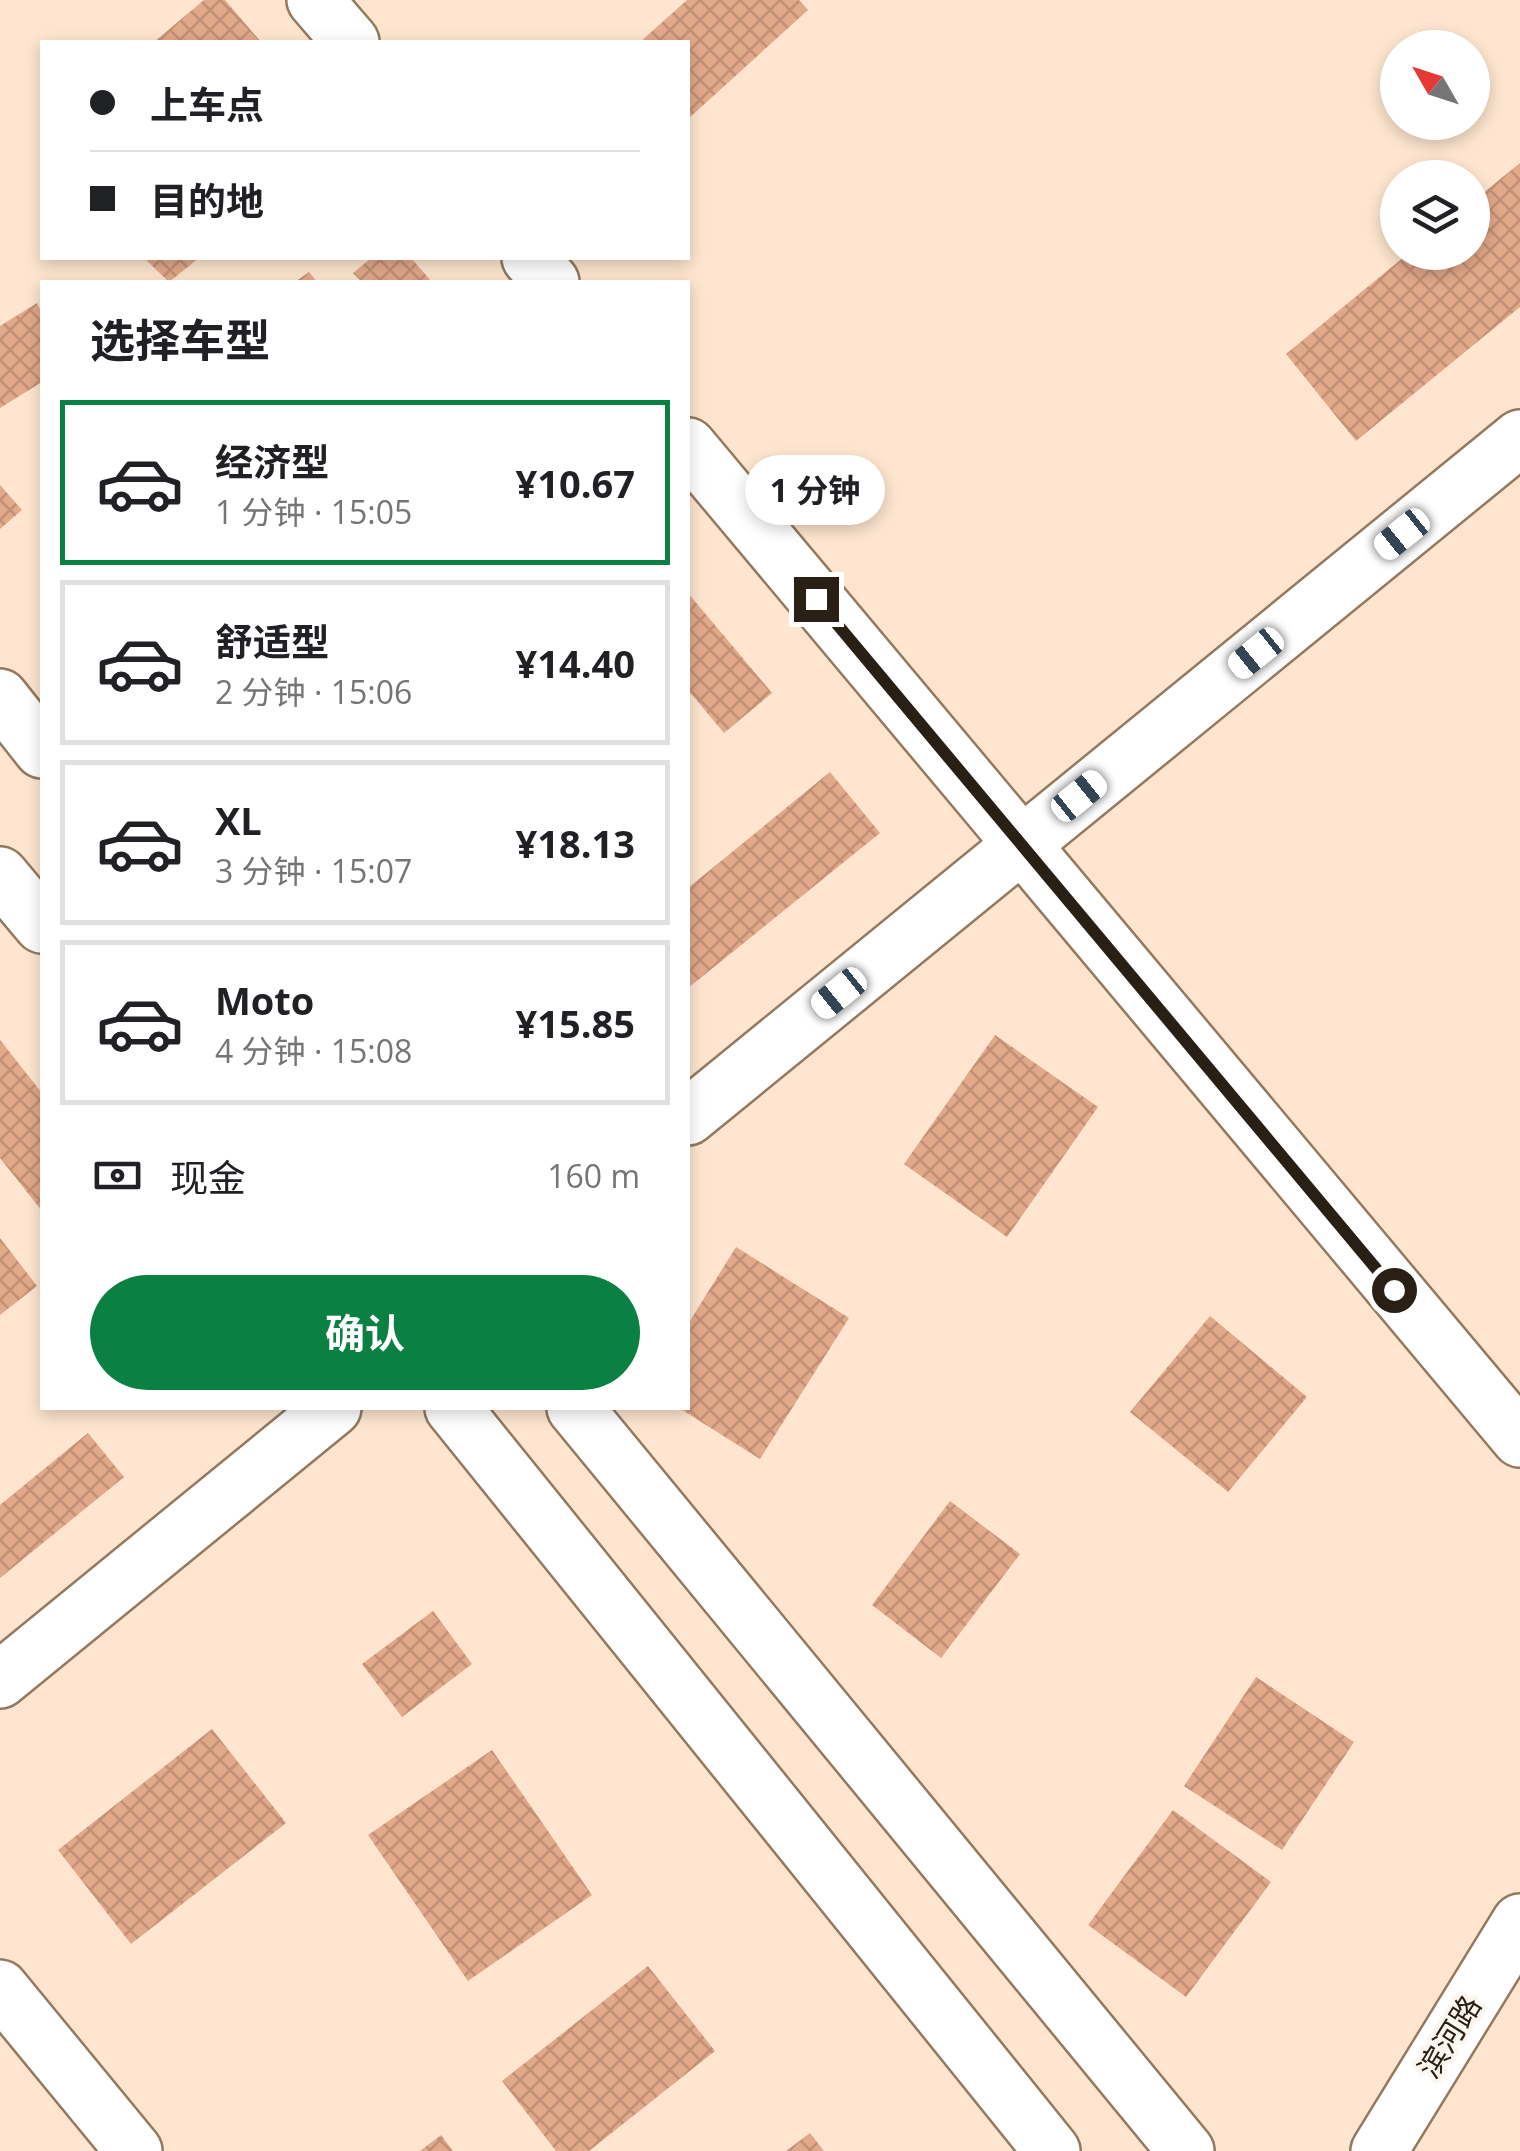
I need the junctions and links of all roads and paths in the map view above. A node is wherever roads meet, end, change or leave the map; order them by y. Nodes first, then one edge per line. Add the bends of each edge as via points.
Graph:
1 (315, 0) edge
2 (348, 40) edge
3 (532, 260) edge
4 (549, 280) edge
5 (1520, 438) edge
6 (690, 448) edge
7 (0, 696) edge
8 (40, 747) edge
9 (1020, 844) junction
10 (0, 875) edge
11 (40, 923) edge
12 (690, 1115) edge
13 (331, 1410) edge
14 (454, 1410) edge
15 (577, 1410) edge
16 (1520, 1439) edge
17 (0, 1680) edge
18 (1520, 1922) edge
19 (0, 1988) edge
20 (134, 2151) edge
21 (1052, 2151) edge
22 (1186, 2151) edge
23 (1379, 2151) edge

1 - 2 street
3 - 4 street
5 - 9 street
6 - 9 street
7 - 8 street
9 - 12 street
9 - 16 street
10 - 11 street
13 - 17 street
14 - 21 street
15 - 22 street
18 - 23 street, 滨河路
19 - 20 street

